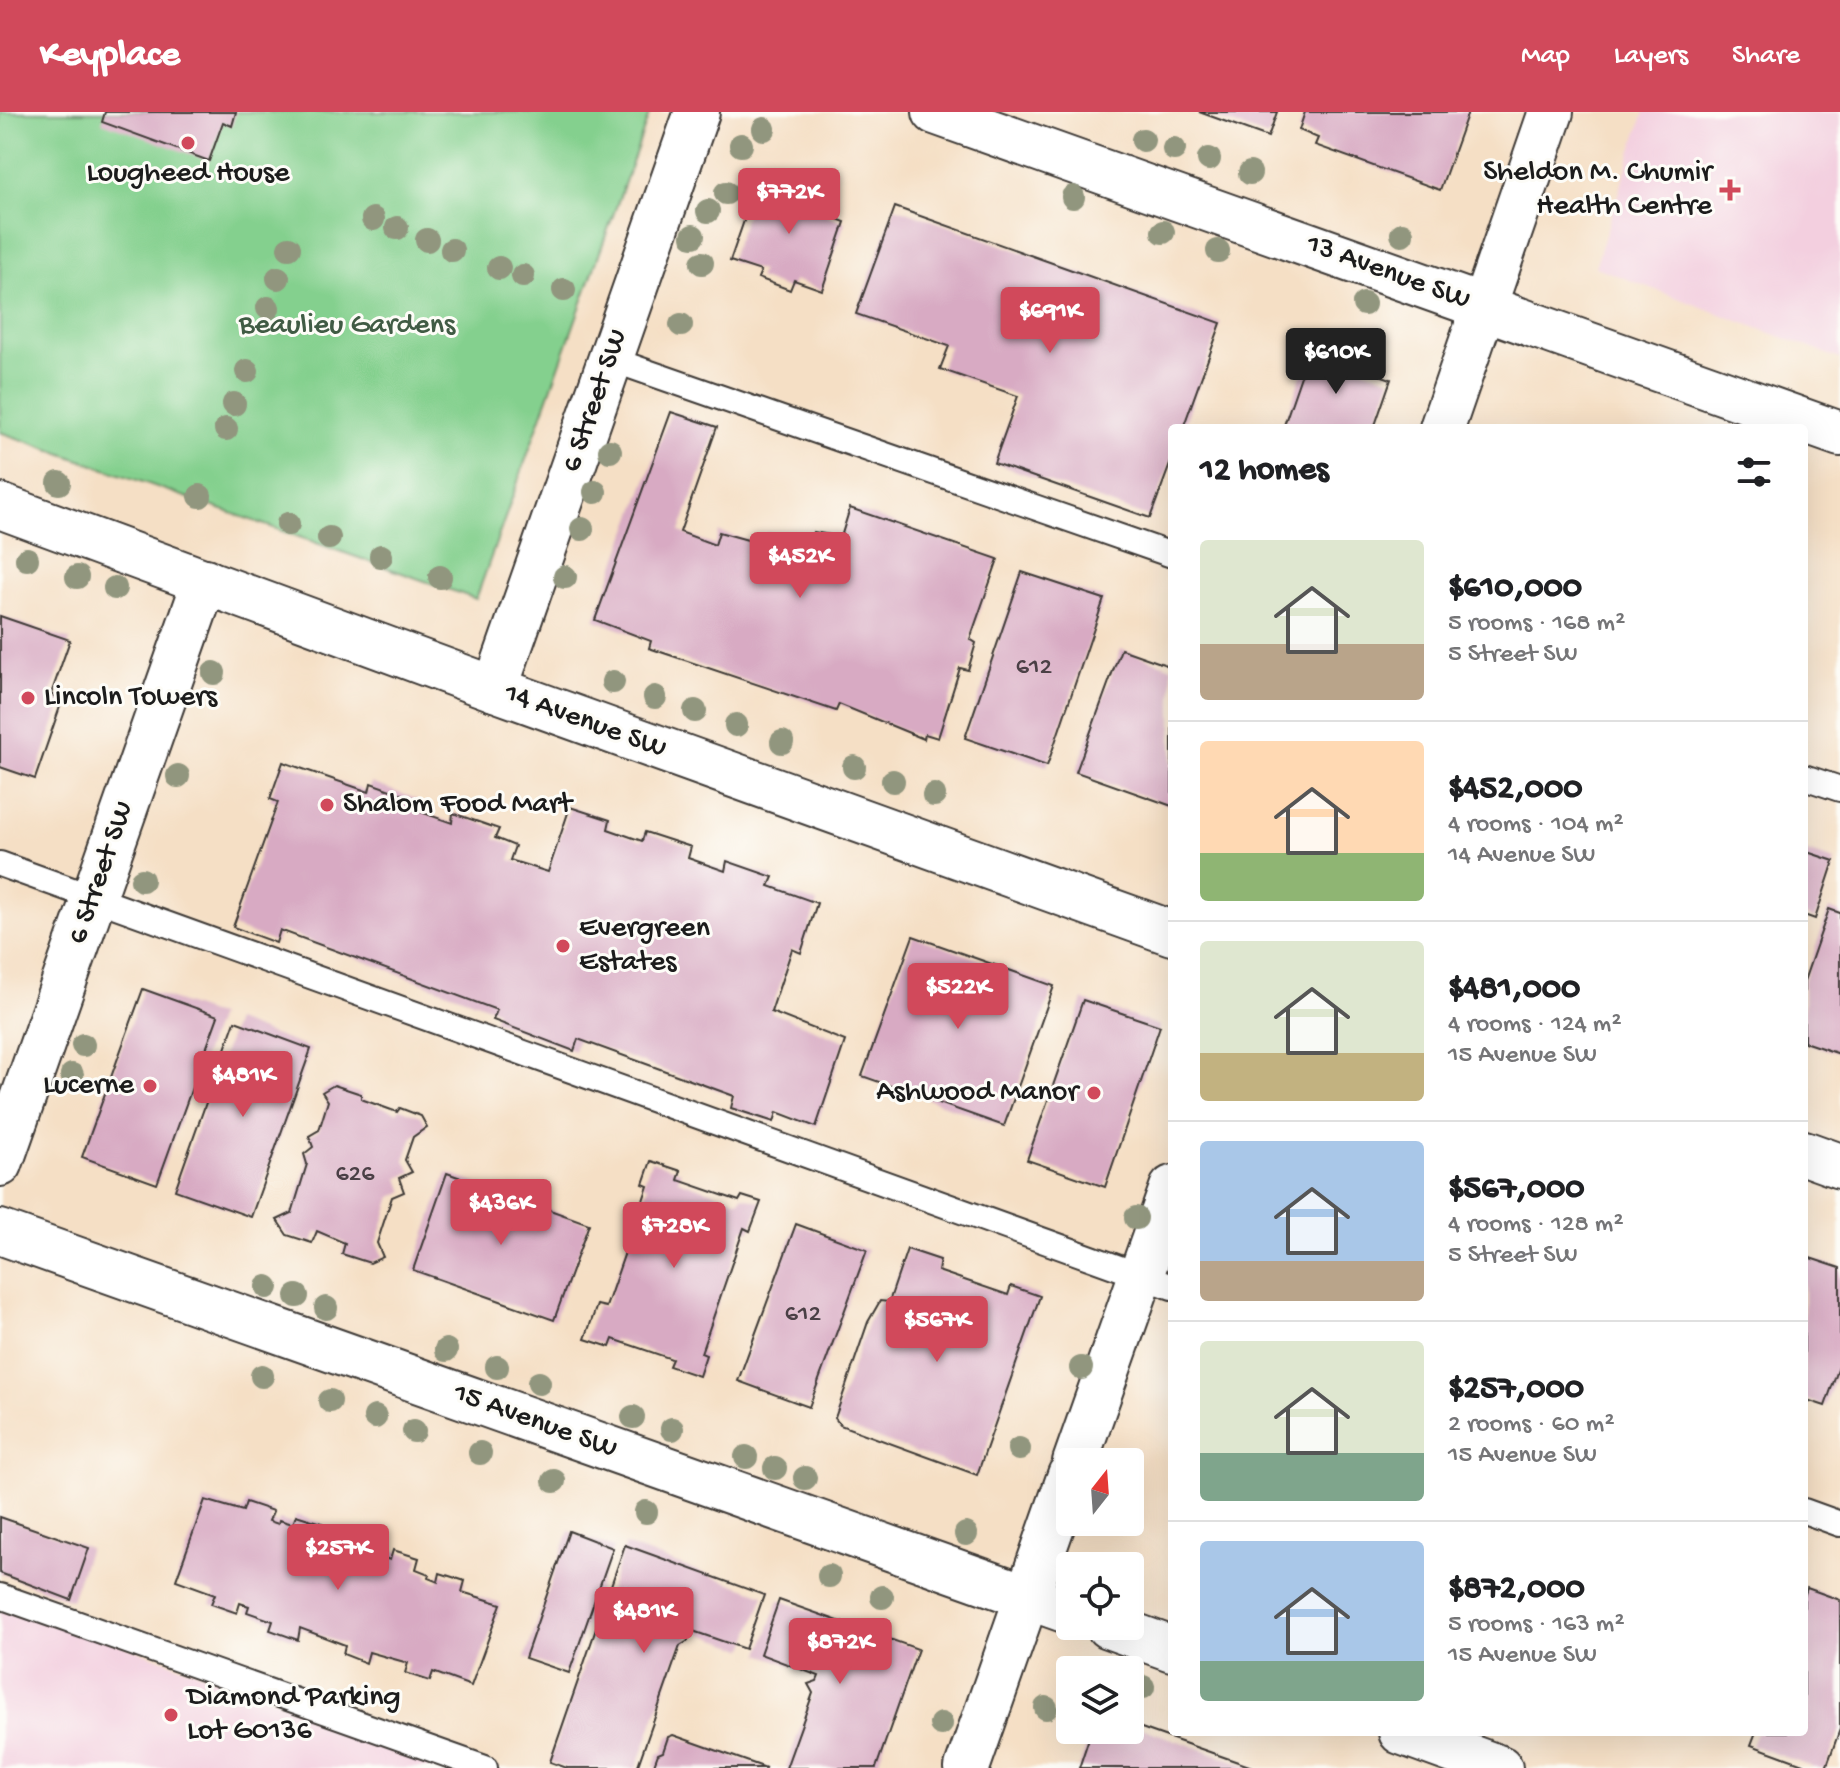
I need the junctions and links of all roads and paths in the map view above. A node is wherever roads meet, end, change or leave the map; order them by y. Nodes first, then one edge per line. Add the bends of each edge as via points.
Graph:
1 (697, 112) edge
2 (935, 112) edge
3 (1551, 112) edge
4 (1485, 308) junction
5 (610, 359) junction
6 (1443, 424) edge
7 (1840, 434) edge
8 (0, 506) edge
9 (1168, 554) edge
10 (205, 581) junction
11 (495, 689) junction
12 (1808, 778) edge
13 (1840, 789) edge
14 (0, 864) edge
15 (93, 897) junction
16 (1168, 932) edge
17 (1808, 1154) edge
18 (0, 1164) edge
19 (1840, 1166) edge
20 (1168, 1212) edge
21 (0, 1232) edge
22 (1156, 1282) edge
23 (1081, 1448) edge
24 (1808, 1512) edge
25 (1056, 1514) edge
26 (1840, 1524) edge
27 (0, 1596) edge
28 (1026, 1597) junction
29 (1056, 1607) edge
30 (1144, 1639) edge
31 (1168, 1648) edge
32 (1412, 1736) edge
33 (485, 1768) edge
34 (967, 1768) edge
35 (1500, 1768) edge

1 - 5 street, 6 Street SW
2 - 4 street, 13 Avenue SW
3 - 4 street
4 - 6 street
4 - 7 street, 13 Avenue SW
5 - 9 lane
5 - 11 street, 6 Street SW
8 - 10 street, 14 Avenue SW
10 - 11 street, 14 Avenue SW
10 - 15 street, 6 Street SW
11 - 16 street, 14 Avenue SW
12 - 13 lane
14 - 15 lane
15 - 18 street, 6 Street SW
15 - 22 lane
17 - 19 street
20 - 22 street
21 - 28 street, 15 Avenue SW
22 - 23 street
24 - 26 lane
25 - 28 street
27 - 33 lane
28 - 29 street, 15 Avenue SW
28 - 34 street
30 - 31 street
32 - 35 street

